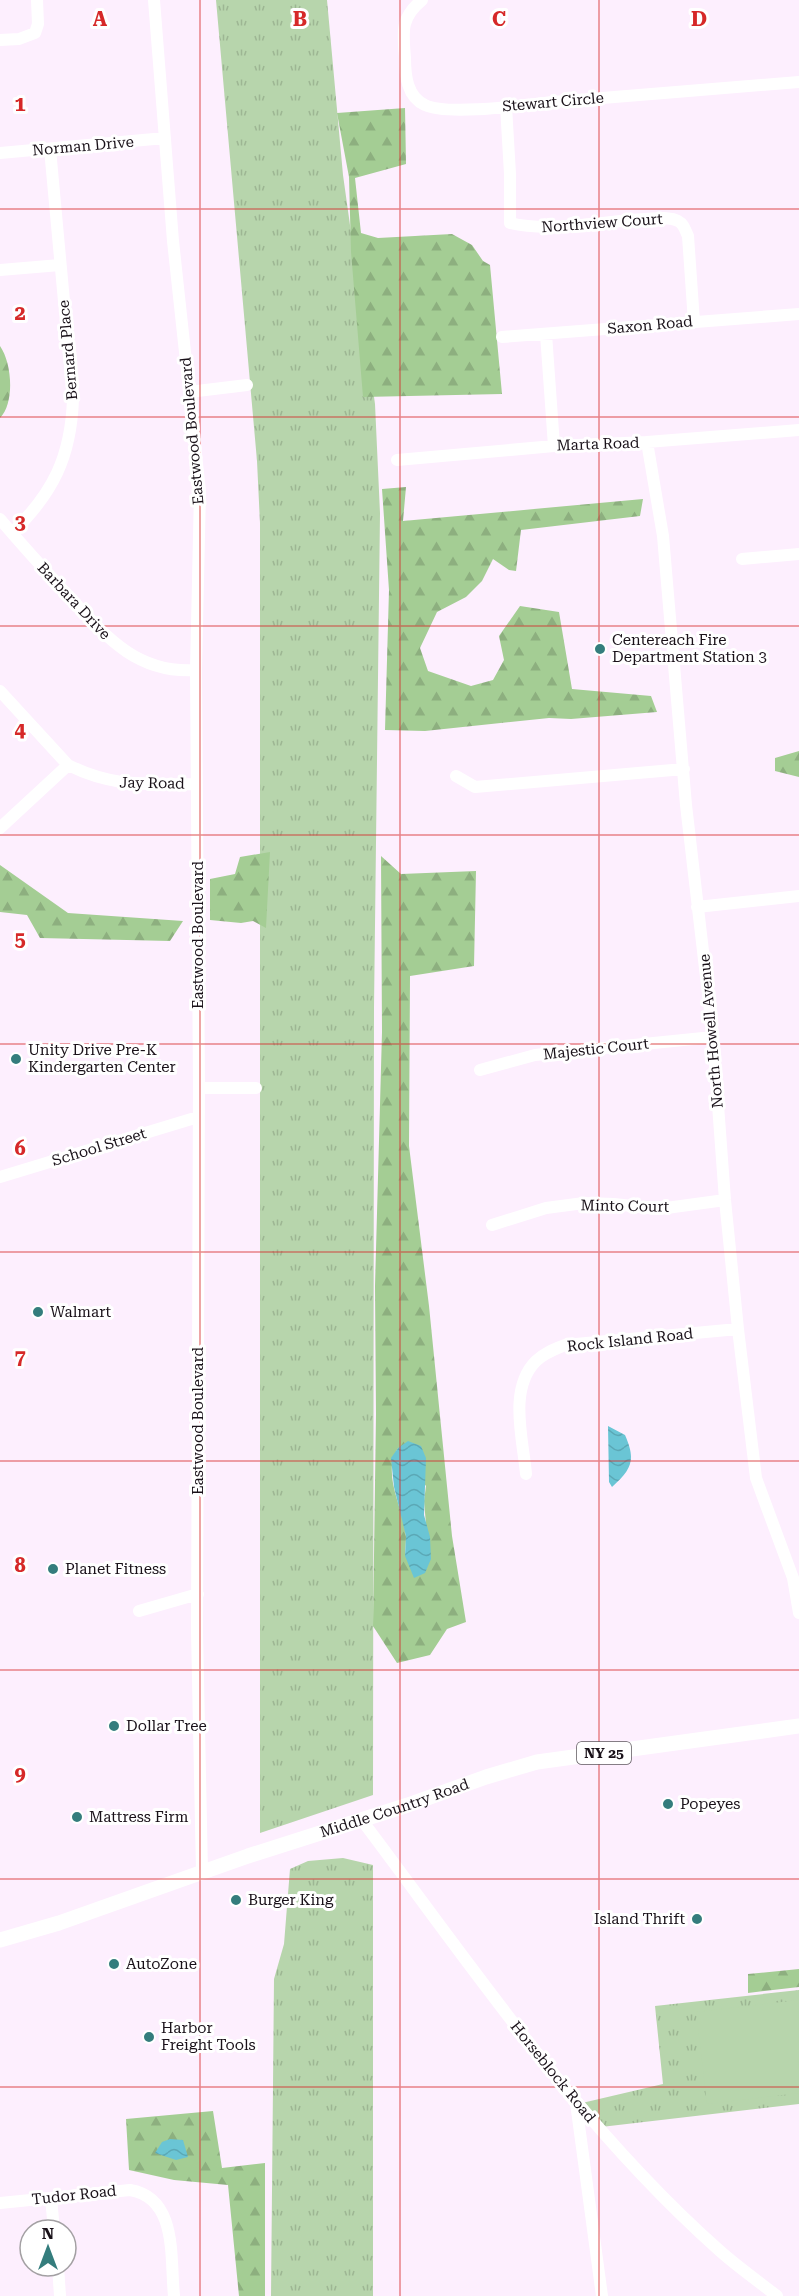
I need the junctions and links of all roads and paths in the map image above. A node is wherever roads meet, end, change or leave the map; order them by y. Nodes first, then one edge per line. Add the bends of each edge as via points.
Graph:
1 (37, 0) edge
2 (154, 0) edge
3 (422, 0) edge
4 (0, 40) edge
5 (799, 81) edge
6 (506, 106) junction
7 (165, 138) junction
8 (50, 149) junction
9 (0, 153) edge
10 (60, 265) junction
11 (0, 270) edge
12 (799, 314) edge
13 (694, 322) junction
14 (546, 334) junction
15 (502, 337) dead end
16 (247, 385) dead end
17 (189, 392) junction
18 (799, 430) edge
19 (647, 442) junction
20 (554, 446) junction
21 (397, 460) dead end
22 (0, 519) edge
23 (12, 533) junction
24 (799, 554) edge
25 (742, 559) dead end
26 (196, 670) junction
27 (0, 691) edge
28 (68, 765) junction
29 (684, 769) junction
30 (456, 776) dead end
31 (197, 784) junction
32 (0, 828) edge
33 (799, 896) edge
34 (697, 907) junction
35 (713, 1037) junction
36 (480, 1070) dead end
37 (199, 1088) junction
38 (256, 1088) dead end
39 (198, 1117) junction
40 (0, 1177) edge
41 (725, 1200) junction
42 (492, 1225) dead end
43 (738, 1329) junction
44 (526, 1474) dead end
45 (198, 1594) junction
46 (139, 1611) dead end
47 (799, 1613) edge
48 (799, 1726) edge
49 (361, 1819) junction
50 (202, 1872) junction
51 (0, 1940) edge
52 (576, 2103) junction
53 (51, 2198) junction
54 (0, 2203) edge
55 (53, 2218) edge
56 (58, 2278) edge
57 (60, 2296) edge
58 (174, 2296) edge
59 (602, 2296) edge
60 (777, 2296) edge

1 - 4 street via 38,24 34,33
2 - 7 street, Eastwood Boulevard
3 - 6 street, Stewart Circle via 405,21 405,72 412,93 424,105 441,109
5 - 6 street, Stewart Circle
6 - 13 street, Northview Court via 510,223 529,227 677,220 688,236
7 - 8 street, Norman Drive
7 - 17 street, Eastwood Boulevard
8 - 9 street, Norman Drive
8 - 10 street, Bernard Place
10 - 11 street
10 - 23 street, Bernard Place via 72,421 65,456 52,484
12 - 13 street, Saxon Road
13 - 14 street, Saxon Road
14 - 15 street, Saxon Road
14 - 20 street
16 - 17 street
17 - 26 street, Eastwood Boulevard via 200,491
18 - 19 street, Marta Road
19 - 20 street, Marta Road
19 - 29 street, North Howell Avenue via 663,536
20 - 21 street, Marta Road
22 - 23 street, Barbara Drive
23 - 26 street, Barbara Drive via 117,646 154,666
24 - 25 street
26 - 31 street, Eastwood Boulevard
27 - 28 street, Jay Road
28 - 31 street, Jay Road via 122,784
28 - 32 street
29 - 30 street via 476,787
29 - 34 street, North Howell Avenue
31 - 37 street, Eastwood Boulevard
33 - 34 street
34 - 35 street, North Howell Avenue
35 - 36 street, Majestic Court via 535,1055
35 - 41 street, North Howell Avenue
37 - 38 street
37 - 39 street, Eastwood Boulevard
39 - 40 street, School Street
39 - 45 street, Eastwood Boulevard
41 - 42 street, Minto Court via 659,1209 584,1203 546,1208
41 - 43 street, North Howell Avenue
43 - 44 street, Rock Island Road via 565,1345 546,1353 535,1361 519,1399
43 - 47 street, North Howell Avenue via 756,1478 794,1578
45 - 46 street
45 - 50 street, Eastwood Boulevard
48 - 49 main road, Middle Country Road / NY 25 via 537,1762
49 - 50 main road, Middle Country Road / NY 25
49 - 52 street, Horseblock Road
50 - 51 main road, Middle Country Road / NY 25
52 - 59 street
52 - 60 street, Horseblock Road via 720,2252
53 - 54 street, Tudor Road
53 - 55 street
53 - 58 street, Tudor Road via 130,2190 149,2196 165,2216
56 - 57 street

